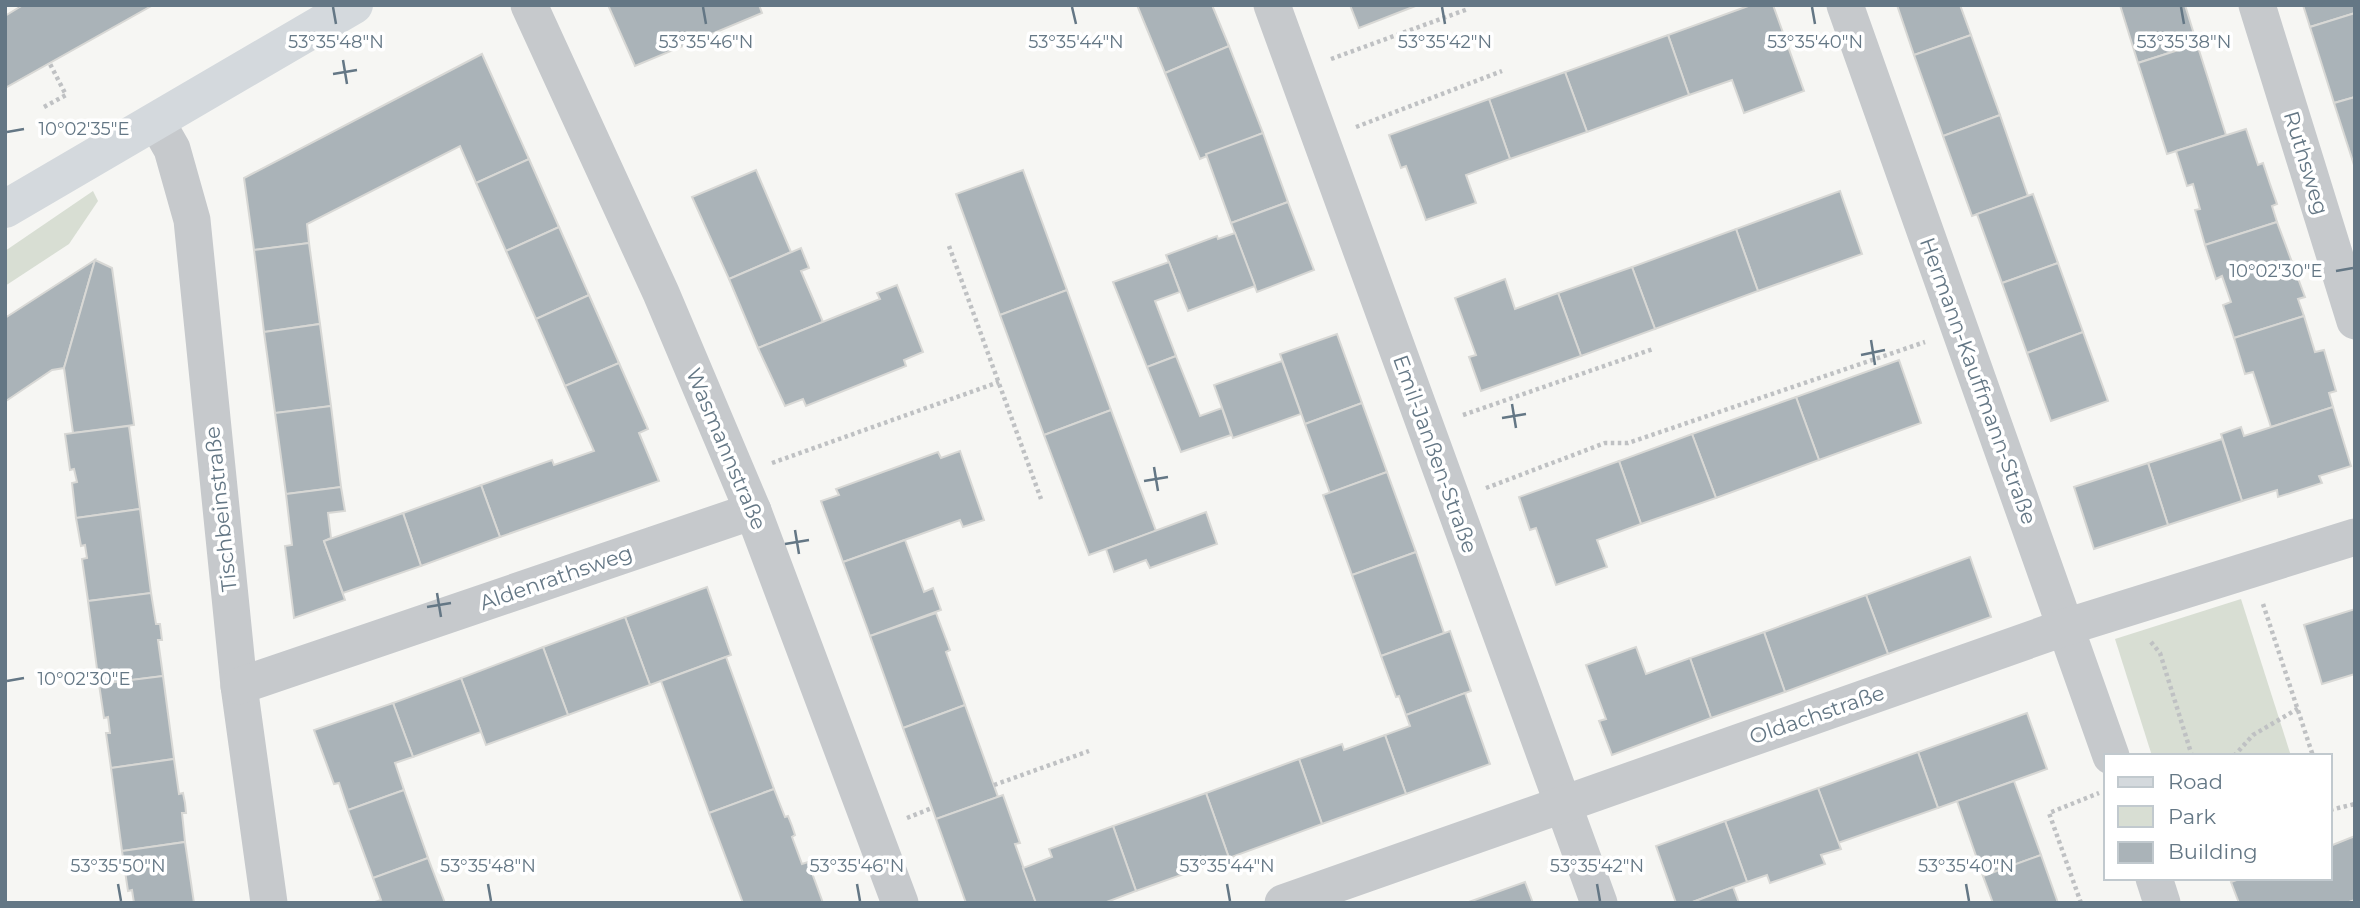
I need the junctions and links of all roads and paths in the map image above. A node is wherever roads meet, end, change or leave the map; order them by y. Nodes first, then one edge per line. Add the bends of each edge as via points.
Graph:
1 (354, 5) edge
2 (529, 5) edge
3 (1272, 5) edge
4 (1845, 5) edge
5 (2257, 5) edge
6 (1468, 9) dead end
7 (49, 62) dead end
8 (1502, 71) dead end
9 (1296, 72) junction
10 (44, 107) dead end
11 (156, 121) junction
12 (1321, 140) junction
13 (5, 209) edge
14 (949, 246) dead end
15 (2355, 321) edge
16 (1959, 330) junction
17 (1653, 349) dead end
18 (999, 382) junction
19 (1426, 428) junction
20 (738, 475) junction
21 (1041, 499) dead end
22 (1452, 500) junction
23 (753, 511) junction
24 (2355, 537) edge
25 (2251, 569) junction
26 (2066, 627) junction
27 (2160, 653) dead end
28 (239, 686) junction
29 (2299, 708) junction
30 (1089, 751) dead end
31 (2110, 754) edge
32 (2191, 754) edge
33 (2236, 754) edge
34 (2312, 754) edge
35 (994, 785) dead end
36 (2104, 791) edge
37 (1563, 804) junction
38 (2355, 804) edge
39 (2332, 810) edge
40 (2155, 880) edge
41 (269, 903) edge
42 (900, 903) edge
43 (1283, 903) edge
44 (1599, 903) edge
45 (2081, 903) edge
46 (2162, 903) edge

1 - 11 main road
2 - 20 street, Wasmannstraße via 661,293
3 - 9 street, Emil-Janßen-Straße
4 - 16 street, Hermann-Kauffmann-Straße
5 - 15 street, Ruthsweg
6 - 9 path
7 - 10 path via 66,95
8 - 12 path
9 - 12 street, Emil-Janßen-Straße
11 - 13 main road
11 - 28 street, Tischbeinstraße via 172,149 192,220
12 - 19 street, Emil-Janßen-Straße
14 - 18 path
16 - 22 path via 1628,443 1605,443
16 - 26 street, Hermann-Kauffmann-Straße
17 - 19 path
18 - 20 path
18 - 21 path
19 - 22 street, Emil-Janßen-Straße
20 - 23 street, Wasmannstraße
22 - 37 street, Emil-Janßen-Straße
23 - 28 street, Aldenrathsweg
23 - 42 street, Wasmannstraße
24 - 25 street, Oldachstraße
25 - 26 street, Oldachstraße
25 - 29 path
26 - 31 street, Hermann-Kauffmann-Straße
26 - 37 street, Oldachstraße
27 - 32 path
28 - 41 street, Tischbeinstraße
29 - 33 path via 2253,735
29 - 34 path
30 - 35 path
36 - 45 path via 2049,813
37 - 43 street, Oldachstraße
37 - 44 street, Emil-Janßen-Straße
38 - 39 path
40 - 46 street

